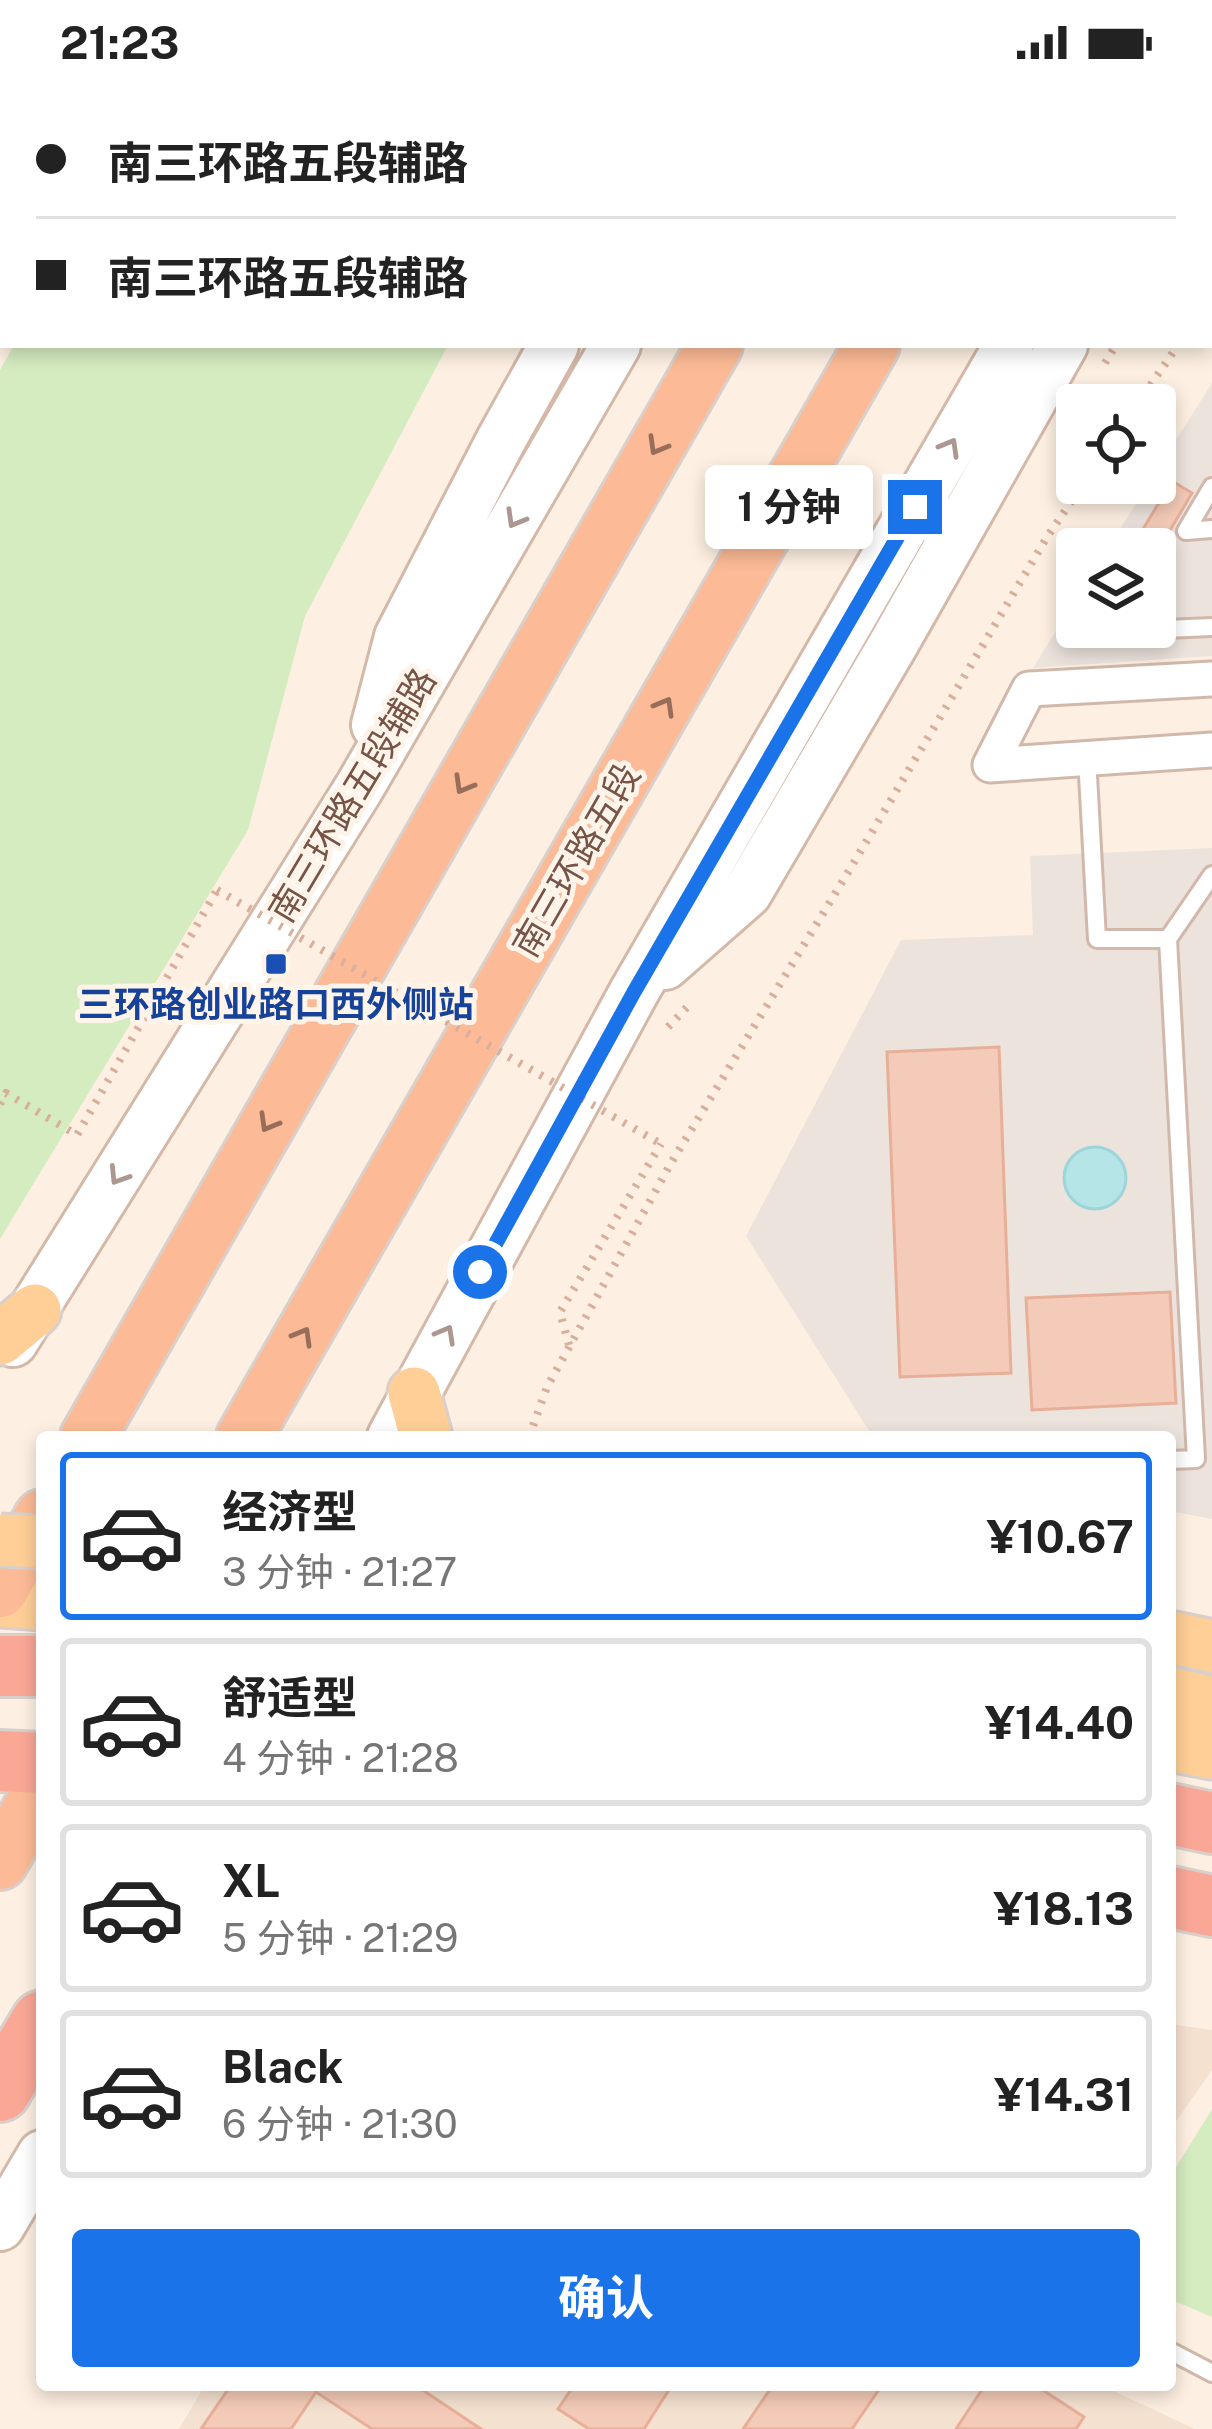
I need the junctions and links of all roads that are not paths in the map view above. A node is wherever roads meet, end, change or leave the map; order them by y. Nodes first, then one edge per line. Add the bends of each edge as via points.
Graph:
1 (552, 348) edge
2 (614, 348) edge
3 (713, 348) edge
4 (870, 348) edge
5 (1007, 348) edge
6 (1061, 348) edge
7 (1212, 487) edge
8 (1212, 530) edge
9 (1212, 627) edge
10 (1176, 629) edge
11 (1212, 680) edge
12 (1212, 750) edge
13 (1087, 757) junction
14 (359, 788) junction
15 (1212, 875) edge
16 (1168, 939) junction
17 (634, 992) junction
18 (17, 1324) edge
19 (0, 1361) edge
20 (411, 1422) edge
21 (91, 1431) edge
22 (247, 1431) edge
23 (1176, 1460) edge
24 (36, 1527) edge
25 (0, 1540) edge
26 (36, 1543) edge
27 (0, 1590) edge
28 (0, 1600) edge
29 (36, 1603) edge
30 (1176, 1638) edge
31 (1212, 1646) edge
32 (0, 1666) edge
33 (36, 1666) edge
34 (1176, 1694) edge
35 (1212, 1702) edge
36 (1176, 1746) edge
37 (1212, 1753) edge
38 (0, 1761) edge
39 (36, 1763) edge
40 (36, 1799) edge
41 (1176, 1815) edge
42 (1212, 1823) edge
43 (0, 1862) edge
44 (1176, 1899) edge
45 (1212, 1906) edge
46 (36, 2031) edge
47 (0, 2091) edge
48 (36, 2165) edge
49 (0, 2226) edge
50 (1176, 2354) edge
51 (1212, 2373) edge

1 - 14 main road via 399,637
2 -> 14 main road, 南三环路五段辅路
3 -> 21 highway
22 -> 4 highway, 南三环路五段
17 -> 5 main road
6 - 17 main road via 747,893
7 - 8 lane via 1186,531
9 - 10 lane
11 - 13 street via 1029,689 990,765
12 - 13 street
13 - 16 lane via 1097,939
14 -> 18 main road, 南三环路五段辅路
15 - 16 lane
16 - 23 lane via 1196,1459
20 -> 17 main road
18 - 19 main road, 南三环路五段辅路
24 - 27 highway
25 - 26 main road, bridge
28 - 29 main road
30 - 31 main road
32 - 33 highway
34 - 35 main road
36 - 37 main road
38 - 39 highway
40 - 43 highway
41 - 42 highway
44 - 45 highway
46 - 47 highway
48 - 49 main road
50 - 51 lane

